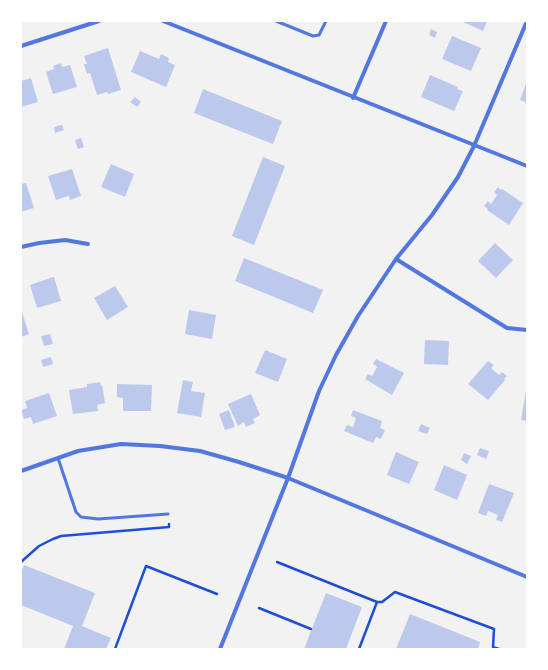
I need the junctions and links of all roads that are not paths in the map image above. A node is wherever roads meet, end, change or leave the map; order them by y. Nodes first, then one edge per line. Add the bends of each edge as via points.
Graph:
1 (99, 21) edge
2 (162, 21) edge
3 (276, 21) edge
4 (326, 21) edge
5 (386, 21) edge
6 (527, 21) edge
7 (21, 46) edge
8 (353, 98) junction
9 (474, 146) junction
10 (527, 166) edge
11 (88, 244) dead end
12 (21, 248) edge
13 (396, 260) junction
14 (527, 330) edge
15 (58, 458) junction
16 (21, 471) edge
17 (288, 478) junction
18 (168, 514) road end
19 (527, 577) edge
20 (220, 649) edge

1 - 7 street
2 - 8 street
3 - 4 lane via 313,36 319,35
5 - 8 street
6 - 9 street
8 - 9 street
9 - 10 street
9 - 13 street via 458,177
11 - 12 street via 66,240
13 - 14 street via 507,328
13 - 17 street via 358,316 336,355 319,391
15 - 16 street
15 - 17 street via 78,451 121,444 160,446 200,451
15 - 18 lane via 76,512 81,517
17 - 19 street
17 - 20 street

